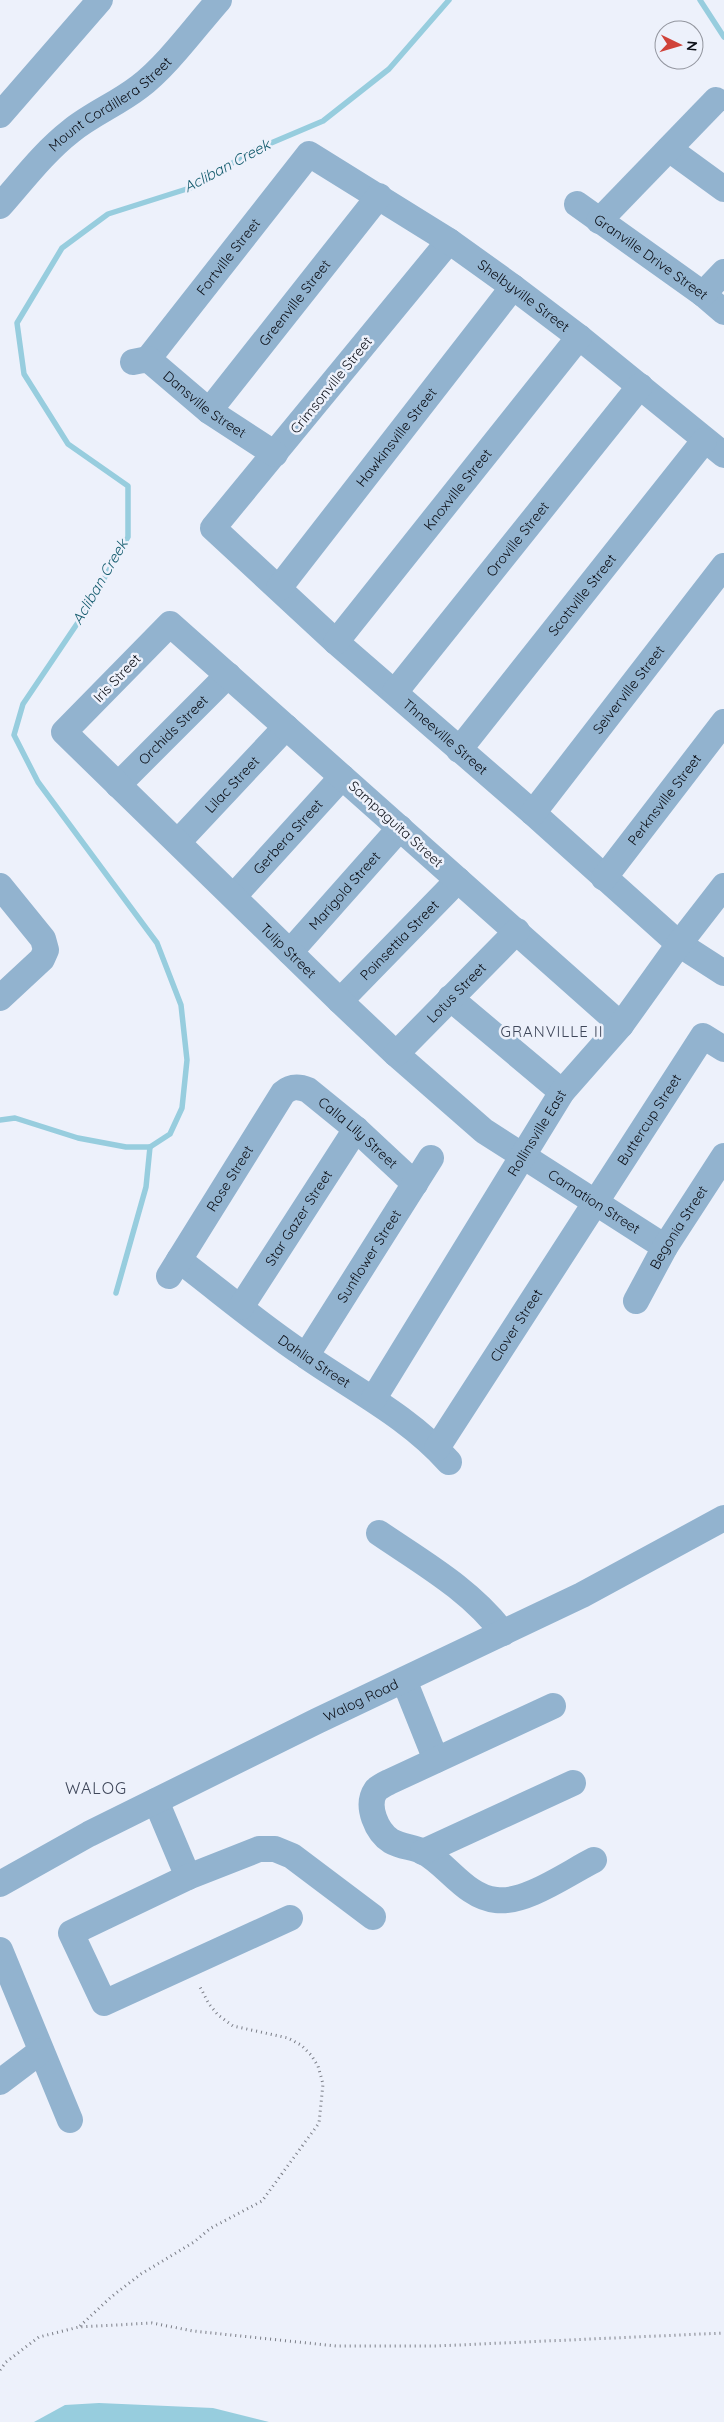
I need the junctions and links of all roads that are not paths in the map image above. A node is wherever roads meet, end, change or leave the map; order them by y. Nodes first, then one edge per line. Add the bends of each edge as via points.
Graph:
1 (100, 0) edge
2 (219, 0) edge
3 (716, 100) dead end
4 (0, 115) edge
5 (669, 149) junction
6 (309, 154) joint
7 (724, 188) edge
8 (379, 196) junction
9 (577, 204) dead end
10 (0, 206) edge
11 (599, 221) junction
12 (449, 241) junction
13 (724, 272) edge
14 (513, 287) junction
15 (703, 294) junction
16 (724, 312) edge
17 (580, 337) junction
18 (140, 361) joint
19 (640, 386) junction
20 (209, 411) junction
21 (714, 448) edge
22 (275, 454) junction
23 (213, 528) joint
24 (724, 566) edge
25 (279, 588) junction
26 (170, 624) joint
27 (336, 642) junction
28 (228, 675) junction
29 (395, 692) junction
30 (724, 722) edge
31 (286, 727) junction
32 (64, 732) joint
33 (458, 750) junction
34 (342, 777) junction
35 (118, 785) junction
36 (533, 813) junction
37 (400, 828) junction
38 (178, 842) junction
39 (604, 878) junction
40 (458, 880) junction
41 (0, 886) edge
42 (724, 886) edge
43 (234, 896) junction
44 (517, 931) junction
45 (679, 944) junction
46 (290, 952) junction
47 (724, 972) edge
48 (0, 998) edge
49 (450, 998) junction
50 (340, 1001) junction
51 (621, 1025) junction
52 (713, 1043) edge
53 (396, 1054) junction
54 (295, 1087) joint
55 (562, 1092) junction
56 (356, 1129) junction
57 (724, 1156) edge
58 (522, 1157) junction
59 (431, 1158) dead end
60 (415, 1184) junction
61 (595, 1203) junction
62 (665, 1247) junction
63 (174, 1268) joint
64 (636, 1301) dead end
65 (241, 1307) junction
66 (306, 1356) junction
67 (374, 1398) junction
68 (443, 1455) joint
69 (724, 1518) edge
70 (379, 1533) dead end
71 (503, 1633) junction
72 (404, 1680) junction
73 (553, 1706) dead end
74 (436, 1760) junction
75 (573, 1782) dead end
76 (156, 1801) junction
77 (423, 1852) junction
78 (594, 1860) dead end
79 (188, 1877) junction
80 (0, 1884) edge
81 (373, 1917) dead end
82 (290, 1918) dead end
83 (0, 1950) edge
84 (7, 1988) edge
85 (42, 2051) junction
86 (0, 2082) edge
87 (70, 2120) dead end

1 - 4 street
2 - 10 street, Mount Cordillera Street via 138,88 69,132
3 - 5 street
5 - 7 street
5 - 11 street
6 - 8 street, Shelbyville Street
6 - 18 street, Fortville Street
8 - 12 street, Shelbyville Street
8 - 20 street, Greenville Street
9 - 11 street, Granville Drive Street
11 - 15 street, Granville Drive Street
12 - 14 street, Shelbyville Street
12 - 22 street, Crimsonville Street
13 - 15 street
14 - 17 street, Shelbyville Street
14 - 25 street, Hawkinsville Street
15 - 16 street, Granville Drive Street
17 - 19 street, Shelbyville Street
17 - 27 street, Knoxville Street
18 - 20 street, Dansville Street
19 - 21 street, Shelbyville Street
19 - 29 street, Oroville Street
20 - 22 street, Dansville Street
21 - 33 street, Scottville Street
22 - 23 street, Crimsonville Street
23 - 25 street, Thneeville Street
24 - 36 street, Seiverville Street
25 - 27 street, Thneeville Street
26 - 28 street, Sampaguita Street
26 - 32 street, Iris Street
27 - 29 street, Thneeville Street
28 - 31 street, Sampaguita Street
28 - 35 street, Orchids Street
29 - 33 street, Thneeville Street
30 - 39 street, Perknsville Street
31 - 34 street, Sampaguita Street
31 - 38 street, Lilac Street
32 - 35 street, Tulip Street
33 - 36 street, Thneeville Street
34 - 37 street, Sampaguita Street
34 - 43 street, Gerbera Street
35 - 38 street, Tulip Street
36 - 39 street, Thneeville Street
37 - 40 street, Sampaguita Street
37 - 46 street, Marigold Street
38 - 43 street, Tulip Street
39 - 45 street, Thneeville Street
40 - 44 street, Sampaguita Street
40 - 50 street, Poinsettia Street
41 - 48 street via 43,938 46,950 42,959
42 - 45 street, Rollinsville East
43 - 46 street, Tulip Street
44 - 49 street, Lotus Street
44 - 51 street, Sampaguita Street
45 - 47 street, Thneeville Street
45 - 51 street, Rollinsville East
46 - 50 street, Tulip Street
49 - 53 street, Lotus Street
49 - 55 street
50 - 53 street, Tulip Street
51 - 55 street, Rollinsville East
52 - 61 street, Buttercup Street
53 - 58 street, Tulip Street via 484,1131
54 - 56 street, Calla Lily Street via 308,1090
54 - 63 street, Rose Street via 283,1093
55 - 58 street, Rollinsville East
56 - 60 street, Calla Lily Street
56 - 65 street, Star Gazer Street
57 - 62 street, Begonia Street
58 - 61 street, Carnation Street
58 - 67 street, Rollinsville East
59 - 60 street, Sunflower Street
60 - 66 street, Sunflower Street
61 - 62 street, Carnation Street
61 - 68 street, Clover Street
62 - 64 street, Begonia Street
63 - 65 street, Dahlia Street
65 - 66 street, Dahlia Street
66 - 67 street, Dahlia Street
67 - 68 street, Dahlia Street
69 - 71 street, Walog Road via 582,1595
70 - 71 street via 466,1593
71 - 72 street, Walog Road
72 - 74 street
72 - 76 street, Walog Road
73 - 74 street
74 - 77 street via 376,1790 372,1800 373,1815 380,1830 390,1840
75 - 77 street
76 - 79 street
76 - 80 street, Walog Road via 88,1834
77 - 78 street via 474,1892 496,1900 524,1896
79 - 81 street via 259,1849 275,1849 292,1856
79 - 82 street via 71,1934 104,2003
83 - 84 street
84 - 85 street
85 - 86 street
85 - 87 street

